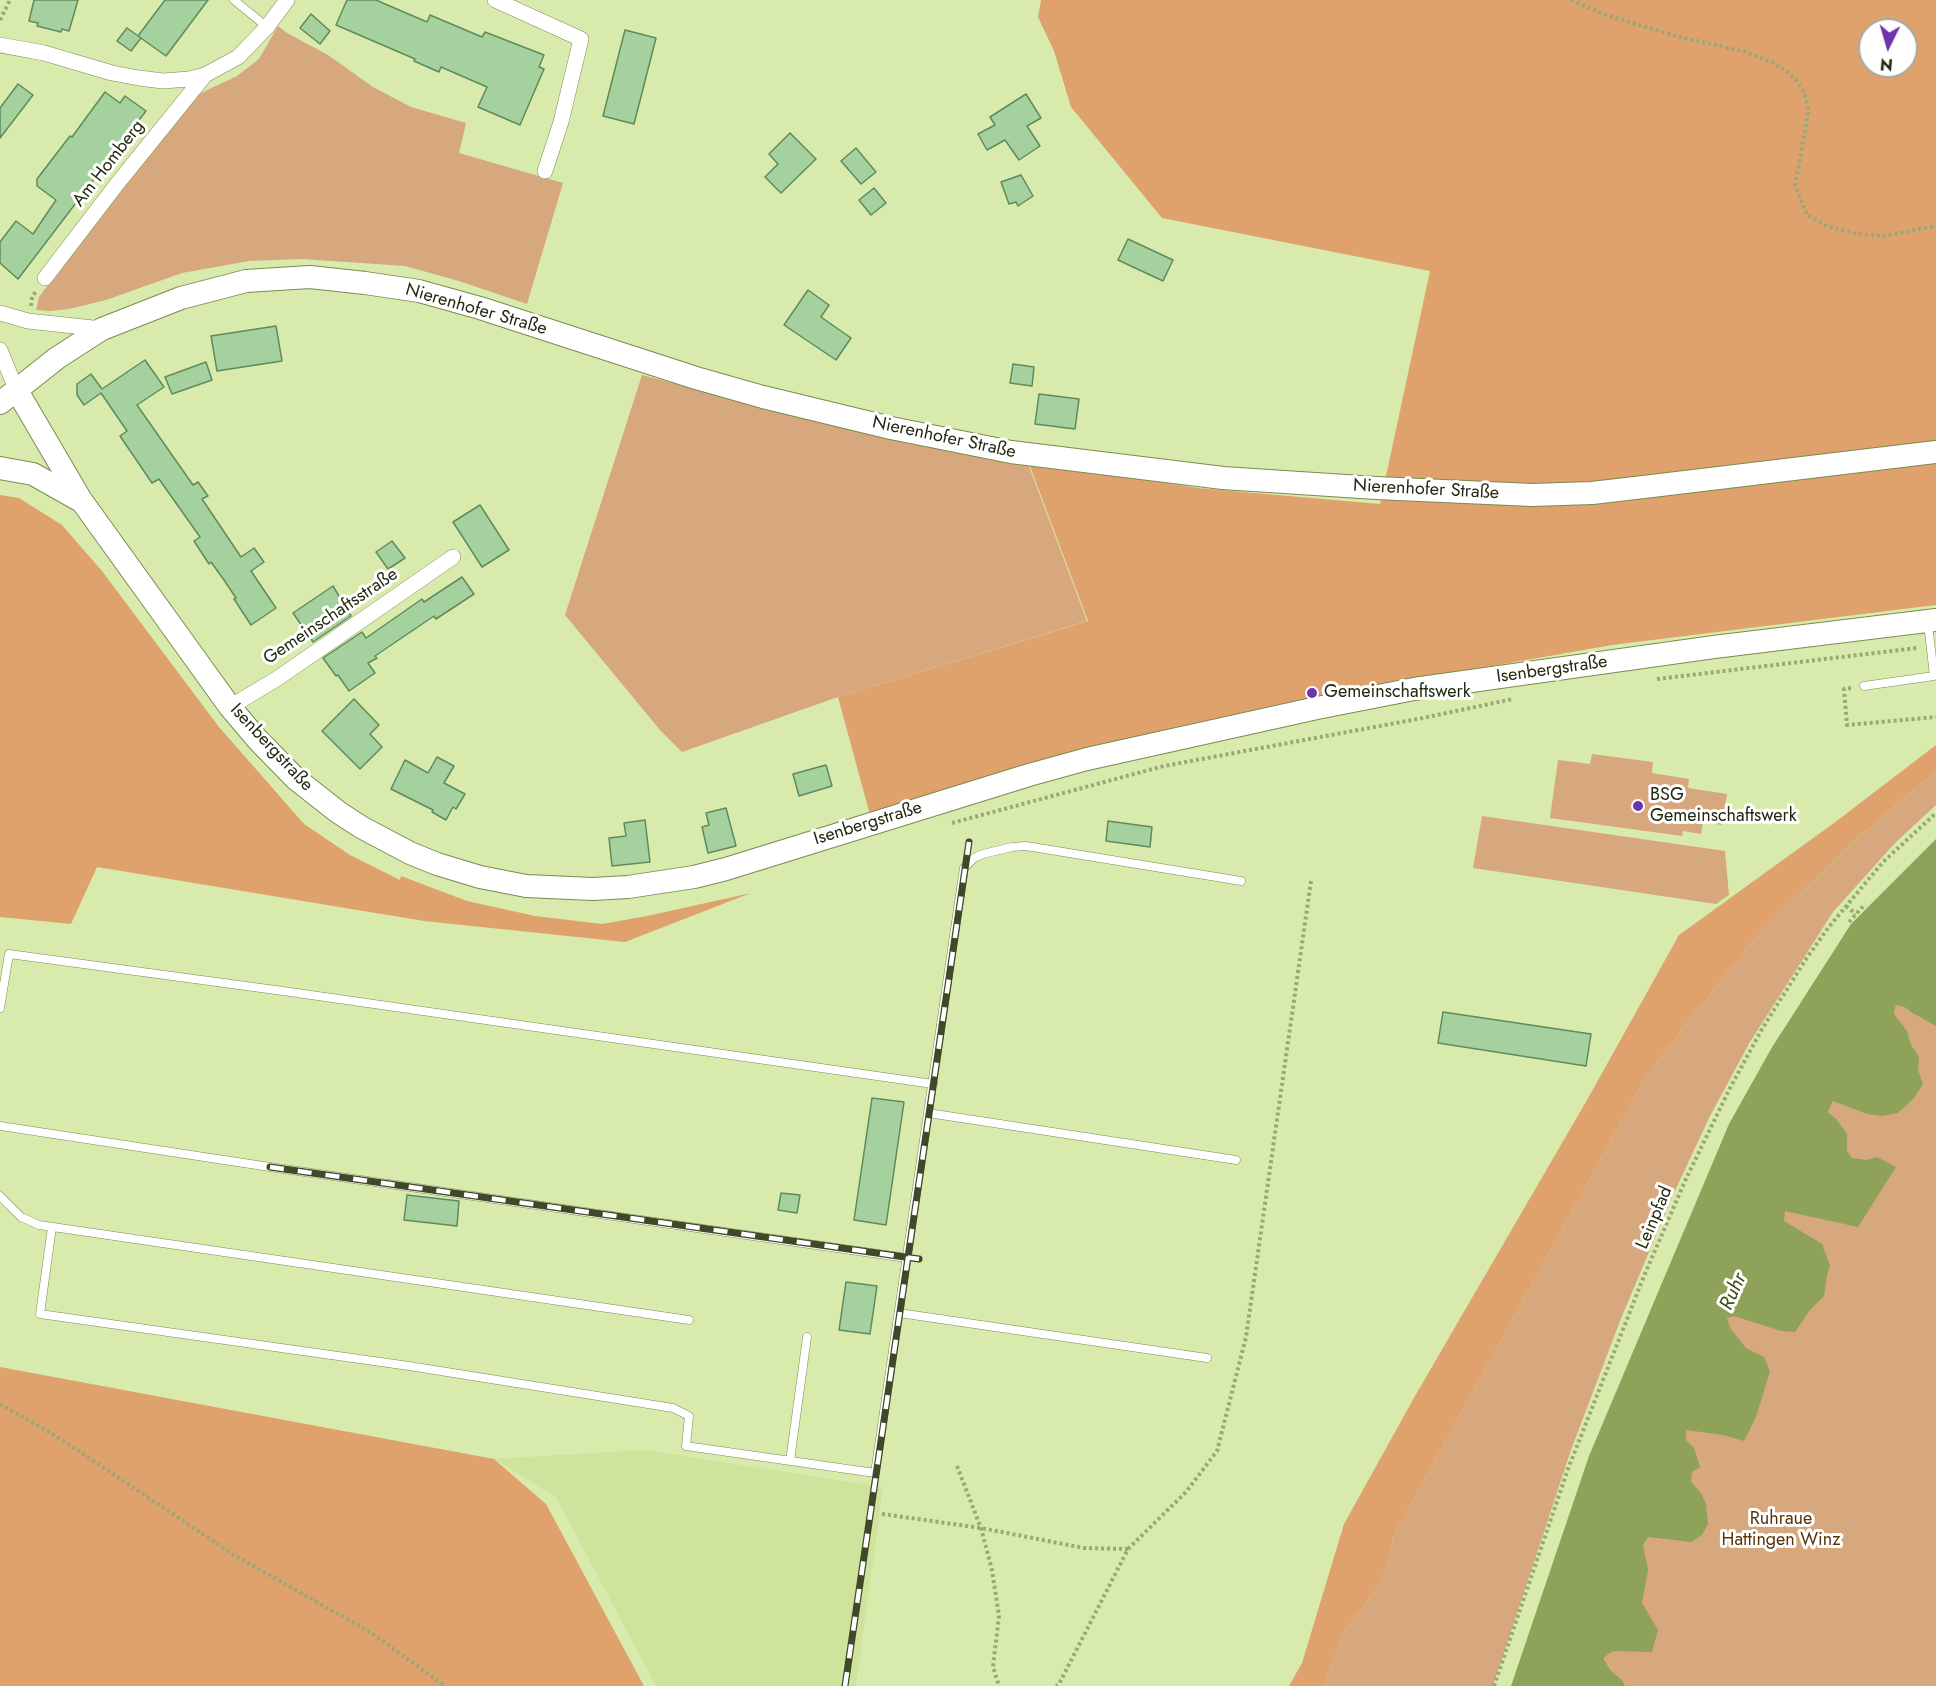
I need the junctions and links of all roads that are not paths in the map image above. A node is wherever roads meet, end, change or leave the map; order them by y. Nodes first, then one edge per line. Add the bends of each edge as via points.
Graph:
1 (234, 0) edge
2 (287, 0) edge
3 (495, 0) edge
4 (267, 27) junction
5 (0, 45) edge
6 (205, 75) junction
7 (545, 171) dead end
8 (45, 278) dead end
9 (0, 314) edge
10 (102, 329) junction
11 (0, 350) edge
12 (8, 396) edge
13 (1936, 452) edge
14 (0, 468) edge
15 (81, 500) junction
16 (453, 557) dead end
17 (1932, 621) edge
18 (1864, 686) road end
19 (230, 707) junction
20 (1241, 881) dead end
21 (0, 1008) edge
22 (933, 1084) junction
23 (928, 1113) junction
24 (0, 1126) edge
25 (1236, 1160) dead end
26 (0, 1196) edge
27 (52, 1227) junction
28 (907, 1258) junction
29 (899, 1313) junction
30 (689, 1320) dead end
31 (807, 1336) dead end
32 (1207, 1358) dead end
33 (790, 1461) junction

1 - 4 lane
2 - 4 street, Am Homberg
3 - 7 street via 581,39
4 - 6 street, Am Homberg via 238,57
5 - 6 street, Am Homberg via 139,78 176,80
6 - 8 street, Am Homberg
9 - 10 street
10 - 12 main road, Nierenhofer Straße
10 - 13 main road, Nierenhofer Straße via 174,301 246,281 310,277 365,283 419,291 696,378 881,425 1011,452 1234,479 1532,495 1604,491
11 - 12 street
12 - 15 main road, Isenbergstraße
14 - 15 main road via 33,474
15 - 19 main road, Isenbergstraße
16 - 19 street, Gemeinschaftsstraße
17 - 18 lane via 1934,676
17 - 19 main road, Isenbergstraße via 1437,686 1317,708 1087,759 715,872 593,889 526,886 480,877 386,842 296,779
20 - 22 lane via 1026,846 974,858 964,868
21 - 22 lane via 9,954
22 - 23 lane
23 - 25 lane
23 - 28 lane
24 - 28 lane
26 - 27 lane via 29,1222
27 - 30 lane
27 - 33 lane via 40,1314 673,1408 689,1416 686,1446
28 - 29 lane
29 - 32 lane
29 - 33 lane via 875,1473
31 - 33 lane

